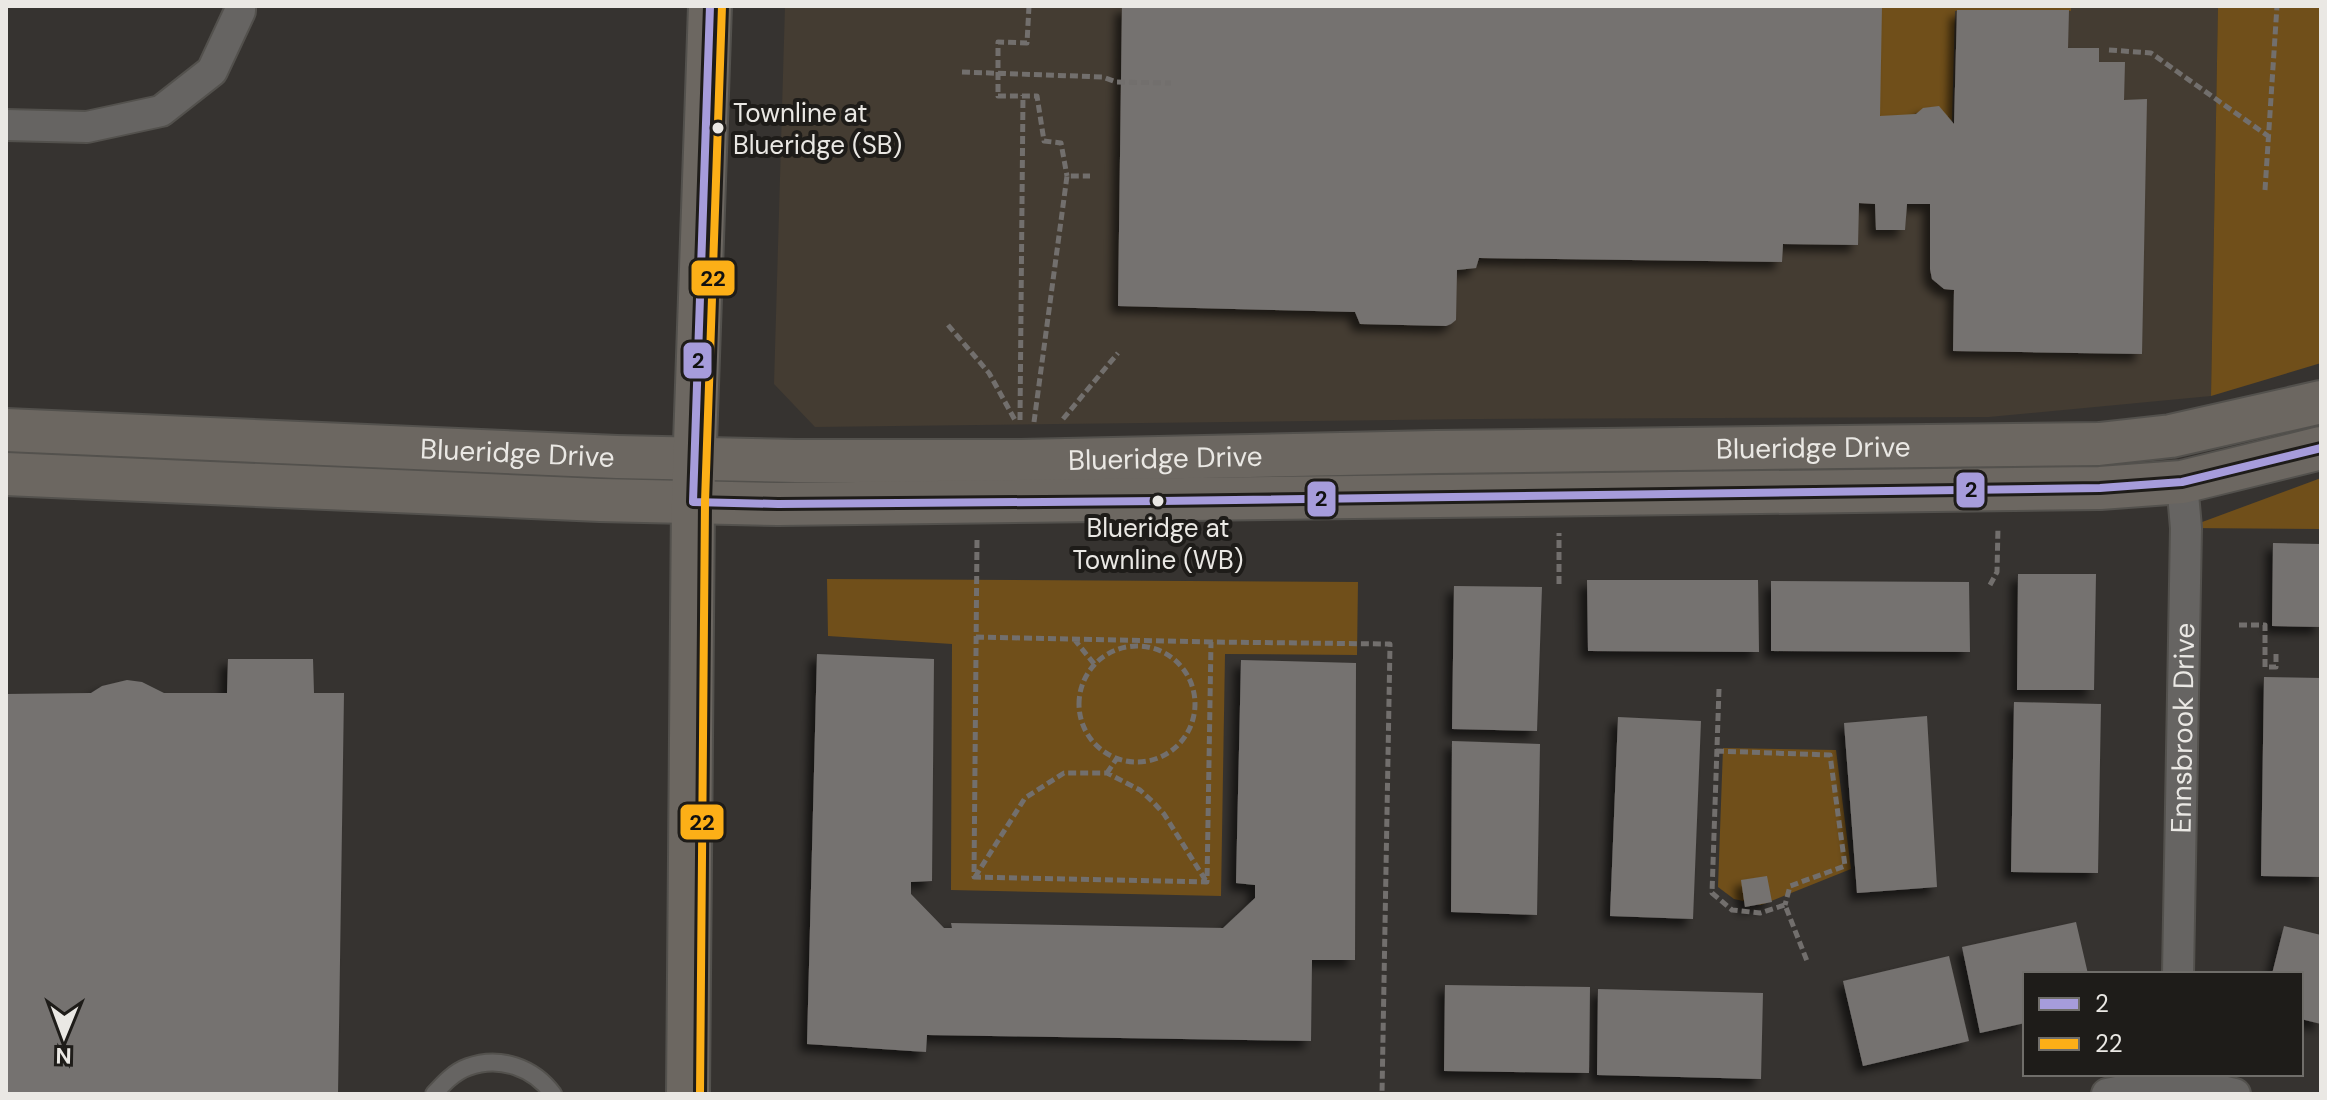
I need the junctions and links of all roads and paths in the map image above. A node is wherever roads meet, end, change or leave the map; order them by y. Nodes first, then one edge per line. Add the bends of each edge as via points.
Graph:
1 (240, 6) edge
2 (710, 6) edge
3 (1029, 6) edge
4 (2277, 6) edge
5 (2109, 50) dead end
6 (962, 72) dead end
7 (998, 72) junction
8 (1171, 83) dead end
9 (1023, 95) junction
10 (6, 125) edge
11 (2268, 136) junction
12 (1067, 176) junction
13 (1090, 176) dead end
14 (2265, 190) dead end
15 (948, 325) dead end
16 (1118, 353) dead end
17 (2321, 402) edge
18 (1055, 428) dead end
19 (6, 430) edge
20 (1020, 445) junction
21 (2321, 448) edge
22 (694, 460) junction
23 (6, 474) edge
24 (2182, 482) junction
25 (693, 502) junction
26 (1998, 523) dead end
27 (1559, 530) dead end
28 (977, 539) dead end
29 (1559, 584) dead end
30 (1990, 585) dead end
31 (2239, 625) dead end
32 (976, 637) junction
33 (1074, 639) junction
34 (1171, 641) junction
35 (1211, 642) junction
36 (1157, 650) junction
37 (2276, 650) dead end
38 (1095, 665) junction
39 (1719, 689) dead end
40 (1716, 751) junction
41 (1117, 758) junction
42 (1107, 773) junction
43 (974, 877) junction
44 (1207, 882) junction
45 (1785, 905) junction
46 (1807, 961) dead end
47 (2178, 972) edge
48 (2176, 1077) edge
49 (434, 1094) edge
50 (553, 1094) edge
51 (688, 1094) edge
52 (1382, 1094) edge
53 (2107, 1094) edge
54 (2235, 1094) edge

1 - 10 street via 212,71 161,111 87,127
2 - 22 street
3 - 7 path via 1027,43 998,42
4 - 11 path
5 - 11 path via 2151,53
6 - 7 path
7 - 8 path
7 - 9 path via 998,96
9 - 12 path via 1037,96 1044,141 1061,143
9 - 20 path
11 - 14 path
12 - 13 path
12 - 20 path via 1033,429
15 - 20 path via 989,373
16 - 18 path
17 - 20 street, Blueridge Drive via 2171,436 2099,444 1436,452
19 - 22 street, Blueridge Drive
20 - 22 street, Blueridge Drive
21 - 24 street, Blueridge Drive
22 - 25 street
23 - 25 street, Blueridge Drive
24 - 25 street, Blueridge Drive via 1987,491
24 - 47 street, Ennsbrook Drive via 2186,528
25 - 51 street
26 - 30 path via 1997,572
27 - 29 path
28 - 32 path
31 - 37 path via 2265,625 2265,667 2276,667
32 - 33 path
32 - 43 path
33 - 34 path
33 - 38 path
34 - 35 path
34 - 36 path
35 - 44 path
35 - 52 path via 1390,644
36 - 38 path via 1119,649
36 - 41 path via 1174,659 1194,692 1189,730 1162,757 1143,762
38 - 41 path via 1080,688 1082,726 1092,742
39 - 40 path
40 - 45 path via 1712,893 1732,910 1760,913
40 - 45 path via 1830,755 1845,866 1790,886
41 - 42 path
42 - 43 path via 1064,773 1025,798
42 - 44 path via 1154,803
43 - 44 path
45 - 46 path
48 - 53 street
48 - 54 street
49 - 50 lane via 468,1067 491,1062 535,1075

